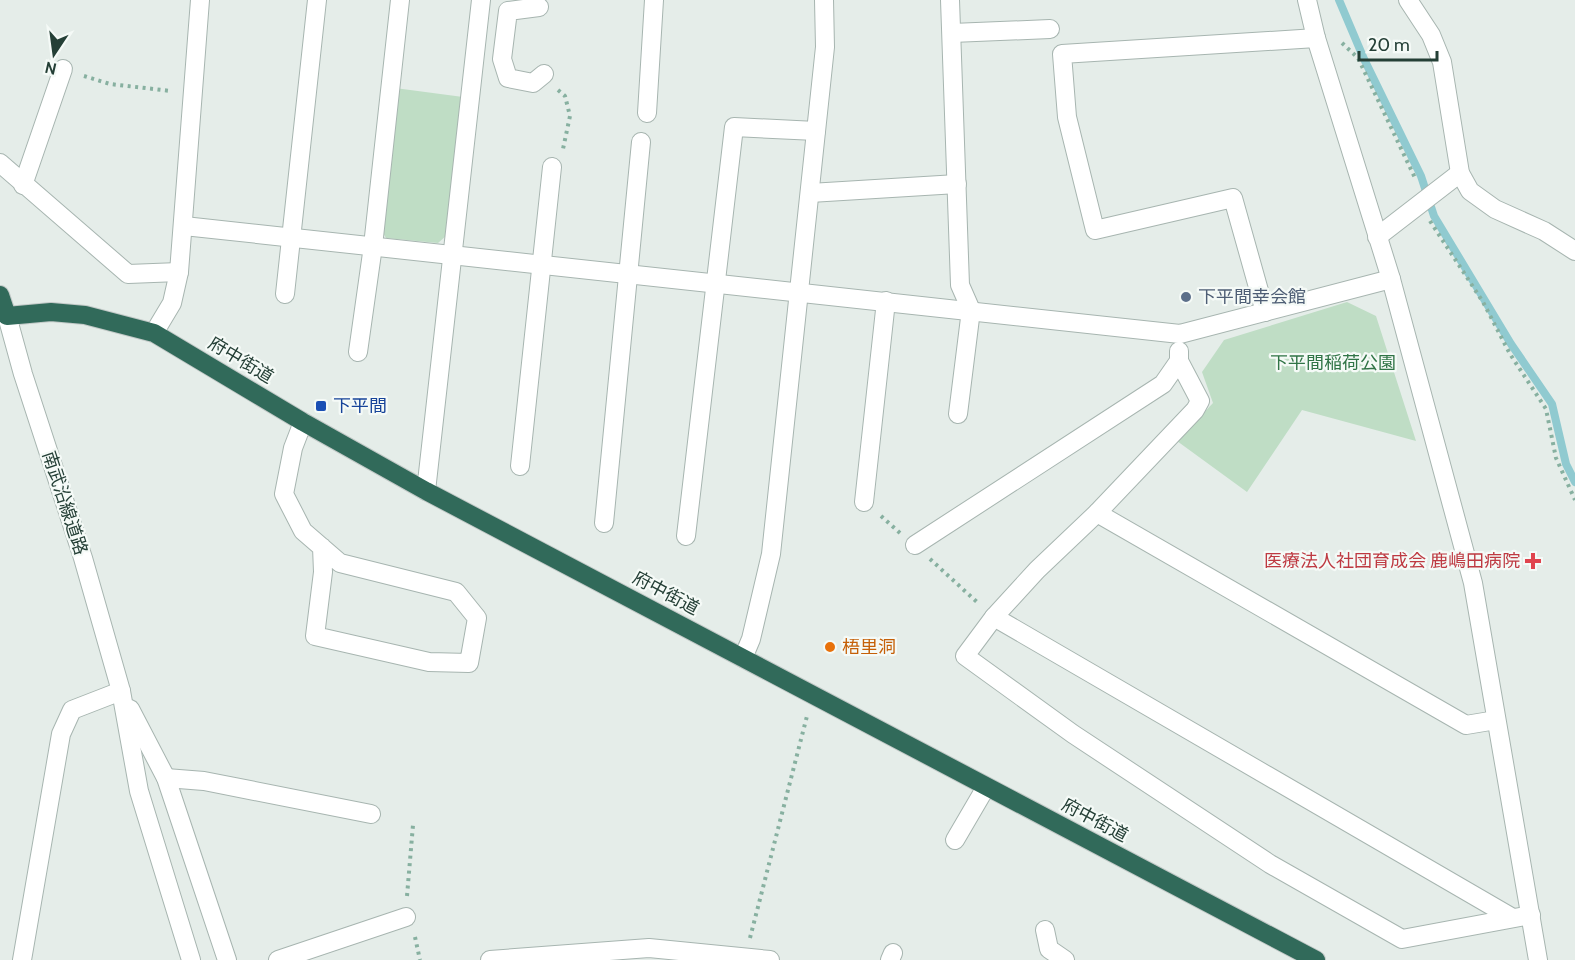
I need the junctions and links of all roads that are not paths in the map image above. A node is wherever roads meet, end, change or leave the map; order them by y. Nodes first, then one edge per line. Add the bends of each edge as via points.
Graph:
1 (200, 0) edge
2 (317, 0) edge
3 (400, 0) edge
4 (481, 0) edge
5 (654, 0) edge
6 (824, 0) edge
7 (950, 0) edge
8 (1307, 0) edge
9 (1408, 0) edge
10 (539, 7) dead end
11 (1050, 29) dead end
12 (952, 33) junction
13 (1317, 38) junction
14 (63, 69) road end
15 (542, 76) road end
16 (647, 113) dead end
17 (816, 131) junction
18 (641, 142) dead end
19 (0, 163) edge
20 (552, 167) road end
21 (1460, 173) junction
22 (957, 184) junction
23 (23, 185) junction
24 (810, 193) junction
25 (184, 226) junction
26 (292, 237) junction
27 (1377, 237) junction
28 (373, 246) junction
29 (1575, 251) edge
30 (453, 255) junction
31 (541, 265) junction
32 (179, 272) junction
33 (628, 274) junction
34 (1391, 279) junction
35 (716, 283) junction
36 (800, 291) junction
37 (285, 294) dead end
38 (0, 295) edge
39 (886, 301) junction
40 (971, 310) junction
41 (1265, 312) junction
42 (7, 316) junction
43 (154, 333) junction
44 (1180, 334) junction
45 (358, 352) dead end
46 (1179, 361) junction
47 (958, 414) dead end
48 (303, 422) junction
49 (520, 466) dead end
50 (426, 491) junction
51 (864, 502) dead end
52 (1097, 513) junction
53 (604, 523) dead end
54 (686, 536) dead end
55 (915, 545) dead end
56 (322, 547) junction
57 (994, 617) junction
58 (743, 658) junction
59 (121, 691) junction
60 (1496, 720) junction
61 (166, 778) junction
62 (986, 786) junction
63 (371, 814) dead end
64 (955, 840) dead end
65 (1531, 915) junction
66 (406, 917) road end
67 (1511, 917) junction
68 (1044, 930) dead end
69 (22, 960) edge
70 (191, 960) edge
71 (227, 960) edge
72 (278, 960) edge
73 (490, 960) edge
74 (770, 960) edge
75 (1065, 960) edge
76 (1316, 960) edge
77 (1538, 960) edge

1 - 25 street
2 - 26 street
3 - 28 street
4 - 30 street
5 - 16 street
6 - 17 street via 825,47
7 - 12 street
8 - 13 street
9 - 21 street via 1431,35 1442,62
10 - 15 street via 508,11 502,59 508,78 533,82
11 - 12 street
12 - 22 street
13 - 27 street
13 - 41 street via 1062,54 1067,117 1095,230 1233,198
14 - 23 street
17 - 24 street
17 - 35 street via 734,127
18 - 33 street
19 - 23 street
20 - 31 street
21 - 27 street
21 - 29 street via 1470,191 1495,209 1544,231
22 - 24 street
22 - 40 street via 960,285
23 - 32 street via 128,274
24 - 36 street
25 - 26 street
25 - 32 street
26 - 28 street
26 - 37 street
27 - 34 street
28 - 30 street
28 - 45 street
30 - 31 street
30 - 50 street
31 - 33 street
31 - 49 street
32 - 43 street via 172,303
33 - 35 street
33 - 53 street
34 - 41 street
34 - 60 street via 1473,583
35 - 36 street
35 - 54 street
36 - 39 street
36 - 58 street via 771,554
38 - 42 highway
39 - 40 street
39 - 51 street
40 - 44 street
40 - 47 street
41 - 44 street
42 - 43 highway, 府中街道 via 51,312 85,315
42 - 59 street, 南武沿線道路
43 - 48 highway, 府中街道
44 - 46 street
46 - 52 street via 1200,401
46 - 55 street via 1163,384
48 - 50 highway, 府中街道
48 - 56 street via 292,448 284,494 303,531
50 - 58 highway, 府中街道
52 - 57 street
52 - 60 street via 1466,725
56 - 56 street via 340,563 456,592 477,618 469,663 429,662 315,636
57 - 67 street
57 - 67 street via 965,656 1073,734 1270,864 1402,939
58 - 62 highway, 府中街道
59 - 61 street, 南武沿線道路
59 - 69 street via 72,710 61,734
59 - 70 street, 南武沿線道路 via 139,791
60 - 65 street
61 - 63 street via 204,781
61 - 71 street, 南武沿線道路
62 - 64 street
62 - 76 highway, 府中街道
65 - 67 street
65 - 77 street
66 - 72 street
68 - 75 street via 1049,948
73 - 74 street via 649,948

